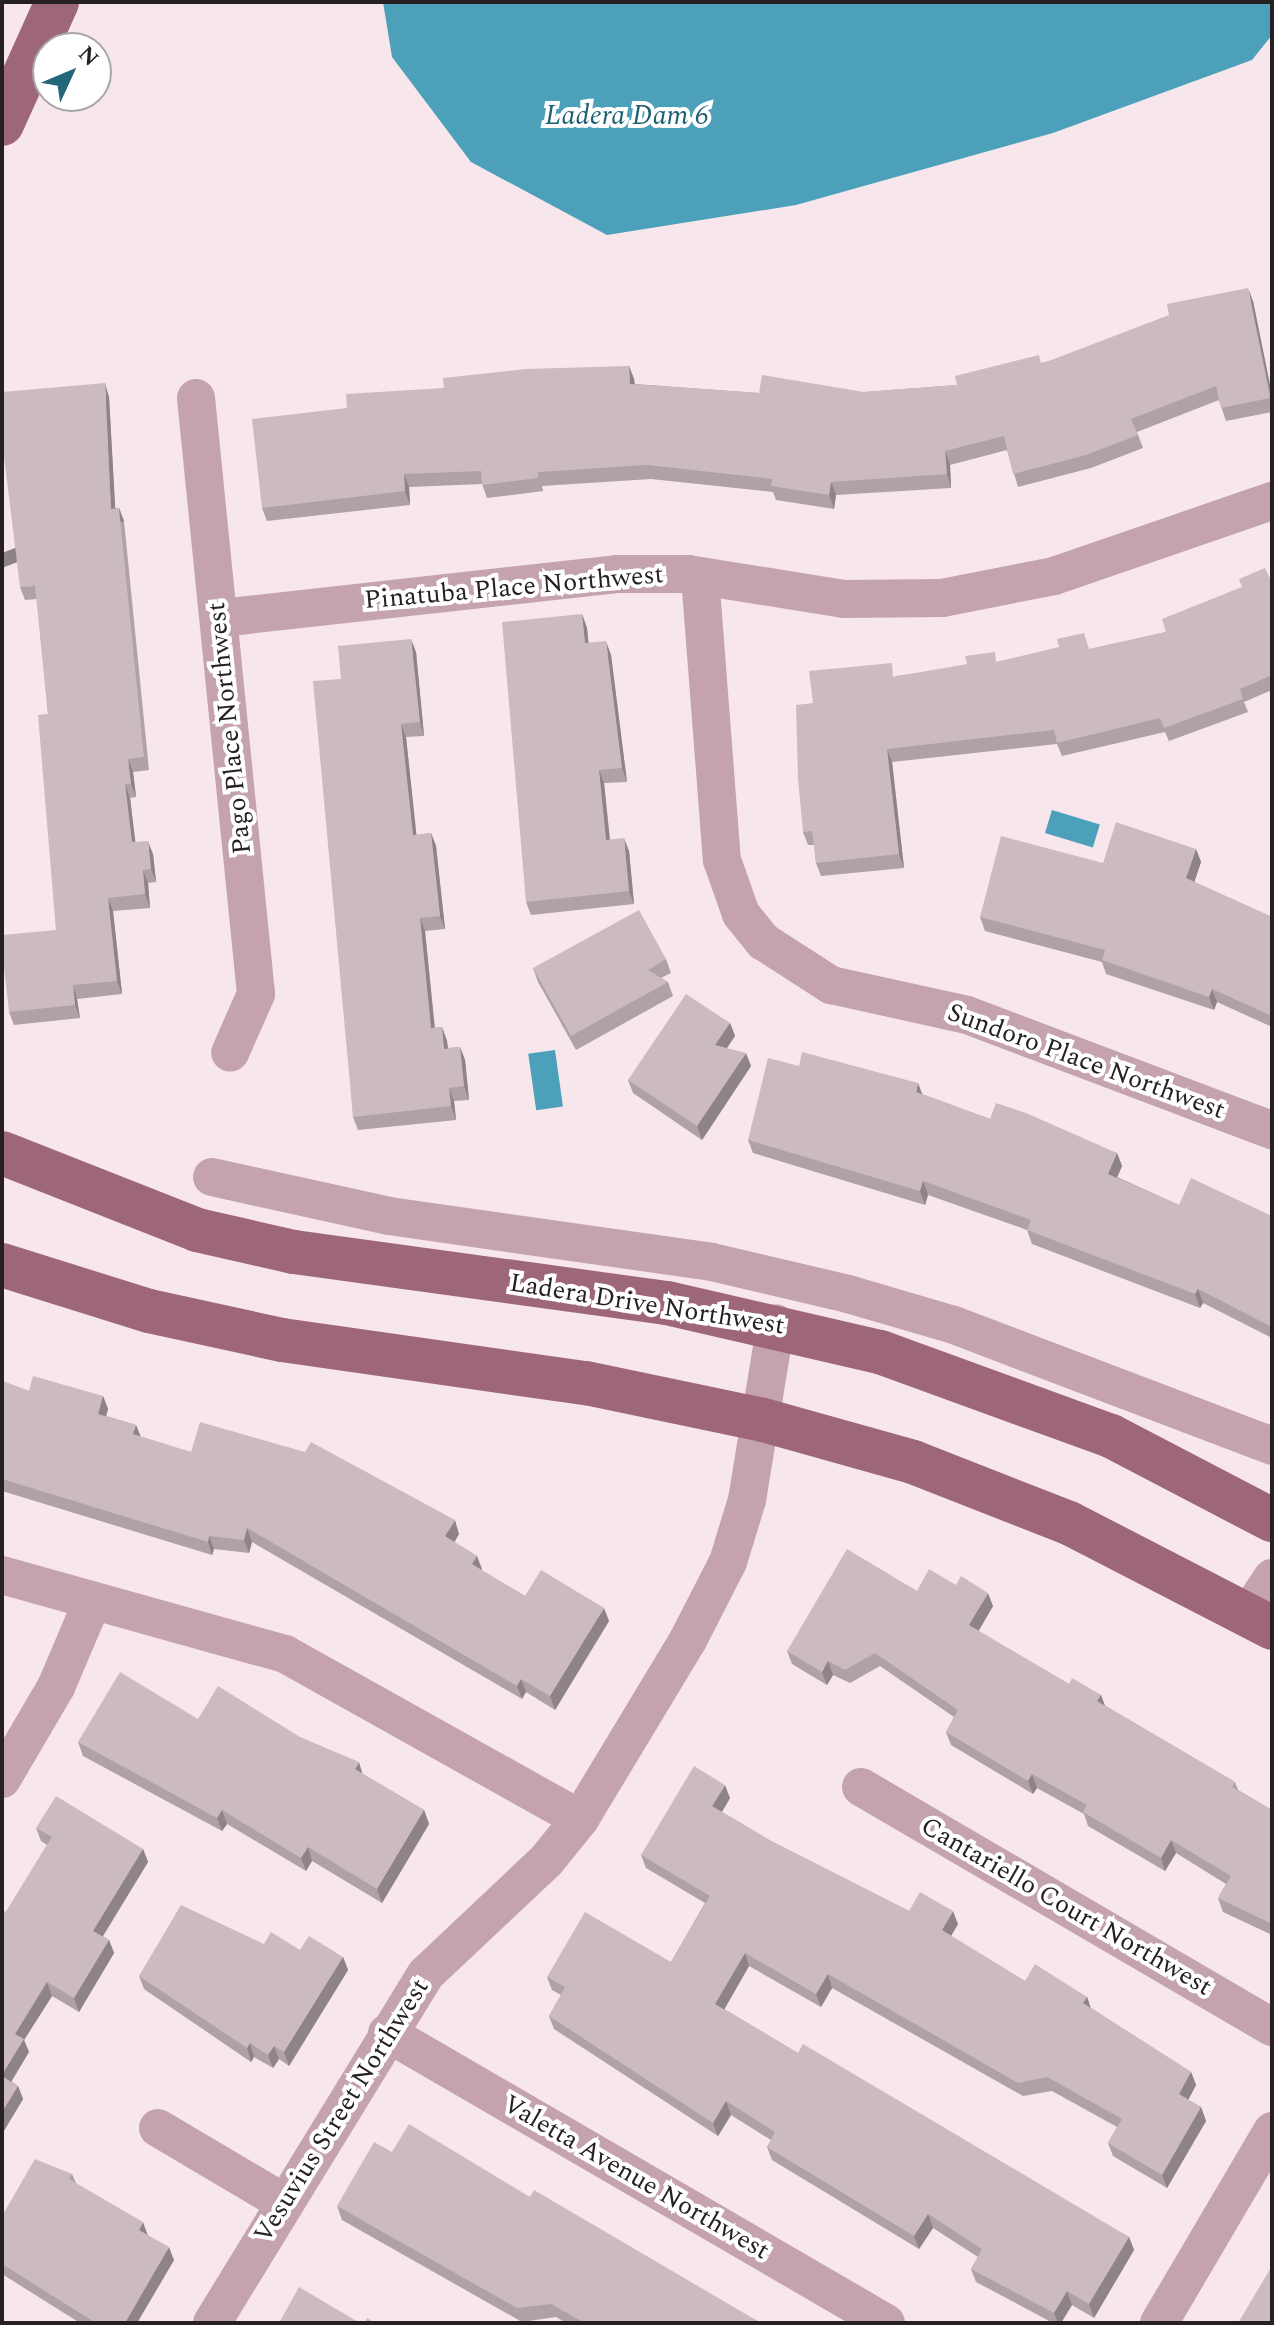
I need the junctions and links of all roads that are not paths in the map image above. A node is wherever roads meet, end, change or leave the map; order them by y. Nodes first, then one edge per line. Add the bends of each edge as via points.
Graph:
1 (57, 2) edge
2 (2, 124) edge
3 (196, 398) dead end
4 (1272, 501) edge
5 (700, 576) junction
6 (220, 618) junction
7 (230, 1053) dead end
8 (1272, 1130) edge
9 (2, 1153) edge
10 (212, 1177) dead end
11 (2, 1265) edge
12 (776, 1323) junction
13 (763, 1420) junction
14 (1272, 1446) edge
15 (1272, 1520) edge
16 (2, 1575) edge
17 (92, 1602) junction
18 (1264, 1606) edge
19 (2, 1779) edge
20 (861, 1787) dead end
21 (580, 1819) junction
22 (1272, 2027) edge
23 (387, 2033) junction
24 (158, 2128) dead end
25 (1272, 2131) edge
26 (283, 2202) junction
27 (212, 2323) edge
28 (886, 2323) edge
29 (1159, 2323) edge

1 - 2 main road
3 - 6 street, Pago Place Northwest
4 - 5 street, Pinatuba Place Northwest via 1054,576 942,598 844,599
5 - 6 street, Pinatuba Place Northwest via 617,574 439,589
5 - 8 street, Sundoro Place Northwest via 722,860 741,914 764,942 831,985 967,1015
6 - 7 street, Pago Place Northwest via 256,994
9 - 12 main road, Ladera Drive Northwest via 197,1230 280,1249
10 - 14 street via 389,1216 712,1262 848,1294 982,1335
11 - 13 main road via 149,1311 282,1340 586,1383
12 - 13 street, Vesuvius Street Northwest
12 - 15 main road, Ladera Drive Northwest via 986,1385 1208,1482
13 - 18 main road via 913,1462
13 - 21 street, Vesuvius Street Northwest via 728,1562
16 - 17 street
17 - 19 street via 56,1687
17 - 21 street via 285,1654
20 - 22 street, Cantariello Court Northwest
21 - 23 street, Vesuvius Street Northwest via 426,1974
23 - 26 street, Vesuvius Street Northwest
23 - 28 street, Valetta Avenue Northwest
24 - 26 street
25 - 29 street
26 - 27 street, Vesuvius Street Northwest

